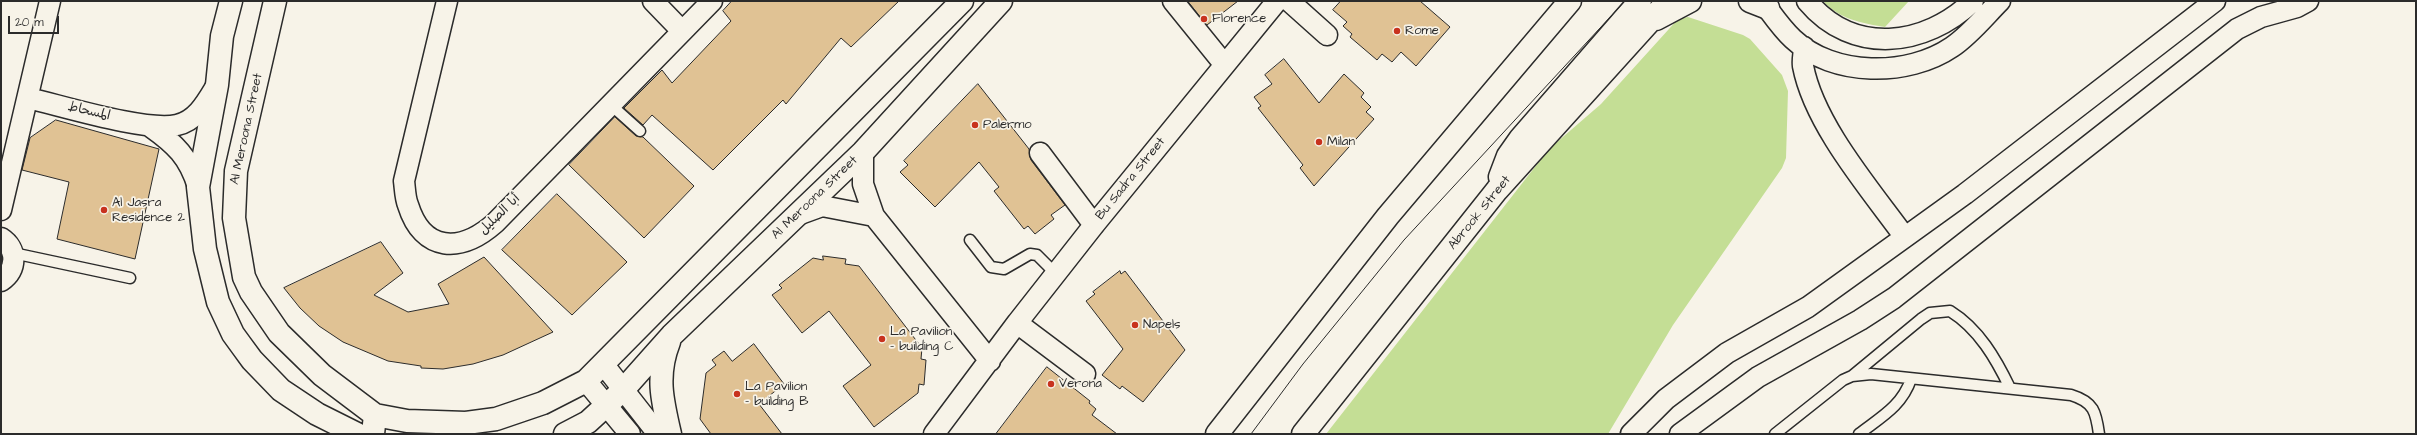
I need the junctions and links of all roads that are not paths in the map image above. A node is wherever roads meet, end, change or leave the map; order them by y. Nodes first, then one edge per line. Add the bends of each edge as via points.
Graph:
1 (50, 1) edge
2 (231, 1) edge
3 (275, 1) edge
4 (447, 1) edge
5 (653, 1) edge
6 (712, 1) edge
7 (962, 1) edge
8 (1001, 1) edge
9 (1173, 1) edge
10 (1277, 1) edge
11 (1289, 1) edge
12 (1570, 1) edge
13 (1640, 1) edge
14 (1668, 1) edge
15 (1690, 1) edge
16 (1807, 1) edge
17 (1973, 1) edge
18 (2000, 1) edge
19 (2215, 1) edge
20 (2308, 1) edge
21 (1760, 3) edge
22 (1646, 25) junction
23 (681, 30) junction
24 (1326, 35) dead end
25 (1804, 47) junction
26 (1224, 64) junction
27 (217, 85) junction
28 (28, 98) junction
29 (612, 105) junction
30 (151, 127) junction
31 (640, 131) dead end
32 (863, 152) junction
33 (1040, 153) dead end
34 (198, 187) junction
35 (1497, 190) junction
36 (1, 210) edge
37 (800, 214) junction
38 (874, 216) junction
39 (1094, 225) junction
40 (1904, 236) junction
41 (970, 240) dead end
42 (7, 246) edge
43 (1056, 274) junction
44 (130, 278) dead end
45 (1, 281) edge
46 (1017, 323) junction
47 (672, 335) junction
48 (990, 361) junction
49 (604, 366) junction
50 (1085, 374) dead end
51 (1852, 376) junction
52 (1911, 379) junction
53 (586, 381) junction
54 (2010, 388) junction
55 (623, 390) junction
56 (607, 406) junction
57 (317, 414) junction
58 (374, 424) edge
59 (406, 428) edge
60 (338, 434) edge
61 (357, 434) edge
62 (565, 434) edge
63 (630, 434) edge
64 (658, 434) edge
65 (670, 434) edge
66 (934, 434) edge
67 (1217, 434) edge
68 (1303, 434) edge
69 (1630, 434) edge
70 (1680, 434) edge
71 (1775, 434) edge
72 (1859, 434) edge
73 (2099, 434) edge

1 - 28 street
2 - 27 street via 222,36
3 - 58 street, Al Meroona Street via 247,121 235,186 234,218 244,277 251,292 279,333
4 - 29 street, أبا الصليل via 404,181 408,205 421,232 438,243 457,244 480,236
5 - 23 street
6 - 23 street, أبا الصليل
7 - 49 street, Al Meroona Street
8 - 32 street, Al Meroona Street
9 - 26 street
10 - 26 street, Bu Sadra Street
11 - 24 street
12 - 67 street via 1388,216
13 - 35 street via 1520,139 1508,156
14 - 22 street, Abrook Street
15 - 22 street
16 - 17 street via 1830,24 1847,32 1894,40 1936,28 1952,20
18 - 25 street via 1952,47 1934,58 1913,66 1887,69 1860,68 1829,60
19 - 40 street via 1965,194
20 - 70 street via 2237,29 1911,286 1860,320 1758,377
21 - 25 street via 1793,39
22 - 35 street, Abrook Street
23 - 29 street, أبا الصليل
25 - 40 street via 1803,65 1814,99 1835,141
26 - 39 street, Bu Sadra Street
27 - 30 street, المسحاط via 204,108 188,121 178,125
27 - 34 street
28 - 30 street, المسحاط
28 - 36 street
29 - 31 lane
30 - 34 street, المسحاط via 175,144 193,170
32 - 37 street, Al Meroona Street
32 - 38 street via 863,184
33 - 39 street
34 - 57 street via 199,216 205,249 218,302 233,334 252,360 281,390
35 - 68 street, Abrook Street
37 - 38 street via 822,206
37 - 47 street, Al Meroona Street
38 - 48 street
39 - 43 street, Bu Sadra Street
40 - 69 street via 1808,307 1727,353 1666,399
41 - 43 lane via 991,267 1004,269 1030,254 1037,255
42 - 44 lane
42 - 45 street via 11,270
43 - 46 street, Bu Sadra Street
46 - 48 street, Bu Sadra Street
46 - 50 street
47 - 55 street, Al Meroona Street
47 - 65 street via 662,360 661,387
48 - 66 street, Bu Sadra Street
49 - 53 street, Al Meroona Street
49 - 55 street
51 - 52 lane via 1871,374
51 - 54 lane via 1921,319 1930,314 1950,311 1965,320 1994,357
51 - 71 lane via 1843,380
52 - 54 lane
52 - 72 lane via 1906,393 1899,402
53 - 56 street
53 - 59 street, Al Meroona Street via 543,403 496,418
54 - 73 lane via 2080,398 2089,404 2096,414
55 - 56 street, Al Meroona Street
55 - 64 street
56 - 62 street, Al Meroona Street via 588,422
56 - 63 street
57 - 60 street
57 - 61 street
58 - 59 street, Al Meroona Street

